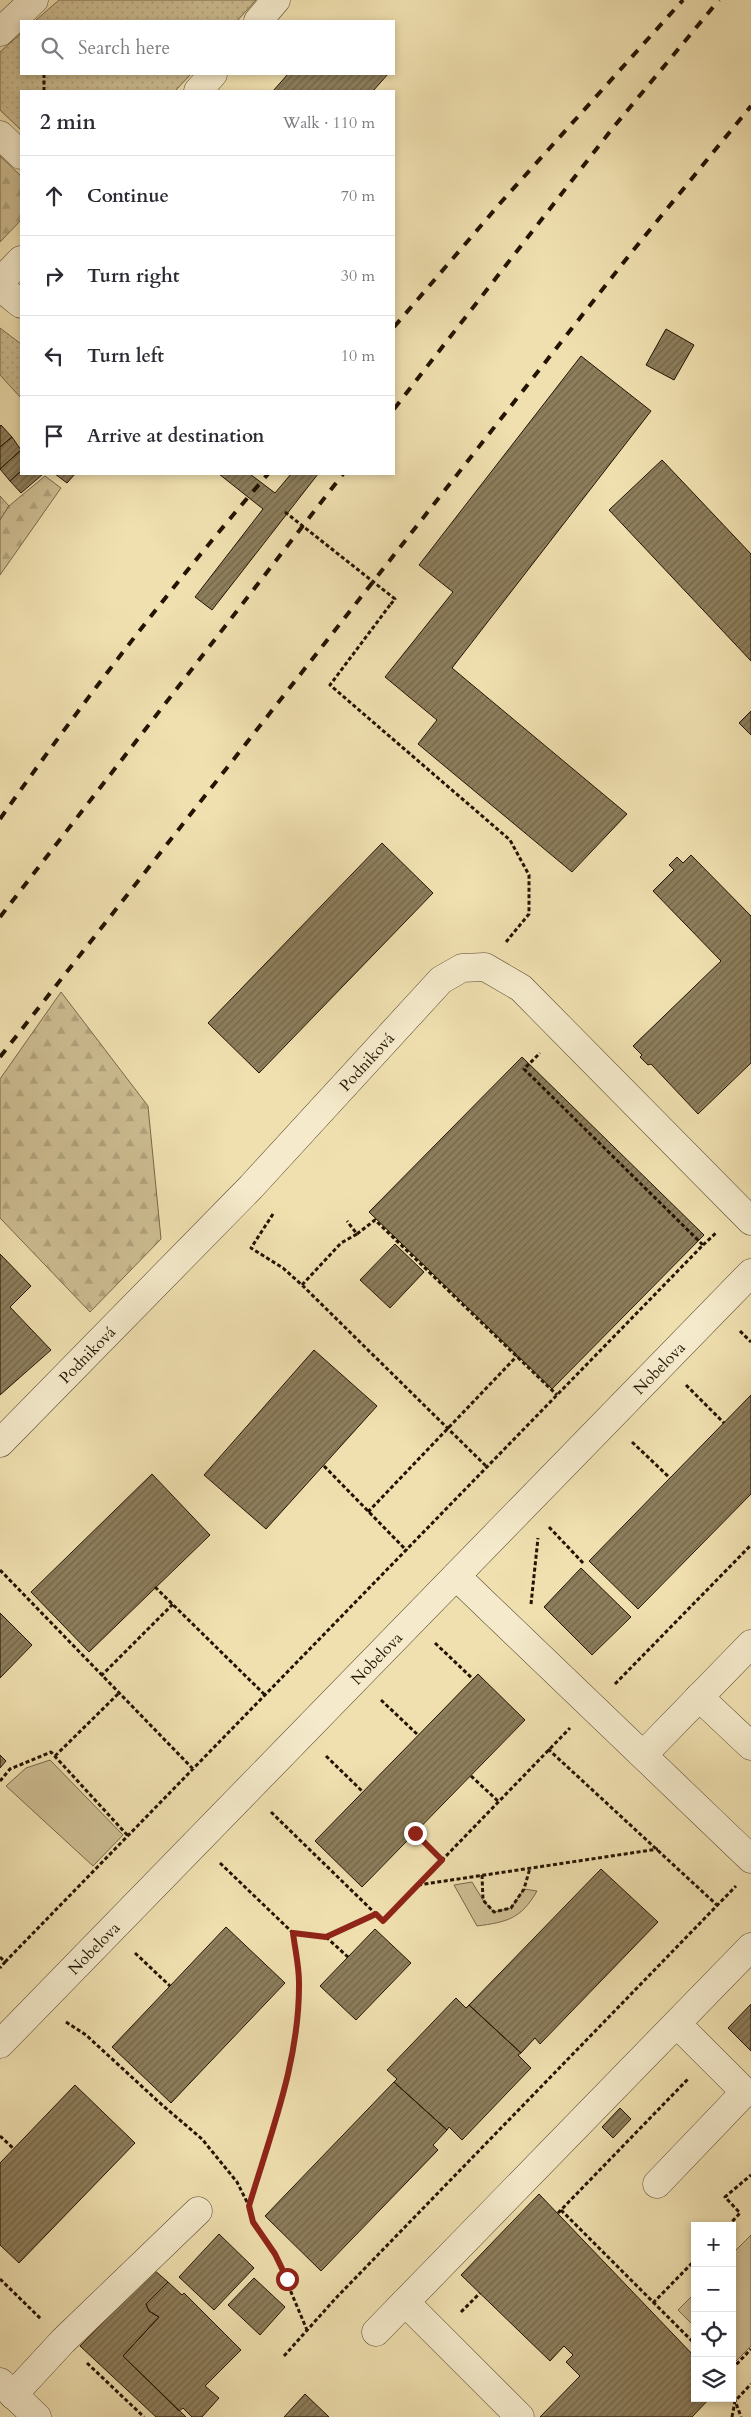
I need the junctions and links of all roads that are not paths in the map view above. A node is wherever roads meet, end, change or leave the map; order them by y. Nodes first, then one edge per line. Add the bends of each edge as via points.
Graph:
1 (34, 0) edge
2 (276, 0) edge
3 (259, 20) edge
4 (0, 32) edge
5 (212, 75) edge
6 (199, 90) edge
7 (0, 135) edge
8 (20, 154) edge
9 (20, 261) edge
10 (0, 282) edge
11 (0, 287) edge
12 (20, 303) edge
13 (751, 1221) edge
14 (751, 1273) edge
15 (0, 1442) edge
16 (456, 1576) junction
17 (751, 1644) edge
18 (699, 1697) junction
19 (751, 1746) edge
20 (643, 1755) junction
21 (751, 1859) edge
22 (751, 1948) edge
23 (677, 2024) junction
24 (0, 2044) edge
25 (657, 2184) dead end
26 (198, 2212) dead end
27 (405, 2302) junction
28 (376, 2332) dead end
29 (22, 2405) edge
30 (520, 2417) edge

1 - 4 street
2 - 3 street
5 - 6 street
7 - 8 street
9 - 10 street
11 - 12 street
13 - 15 street, Podniková via 521,988 485,967 462,968 440,980 251,1187
14 - 16 street, Nobelova
16 - 20 street
16 - 24 street, Nobelova
17 - 18 street
18 - 19 street
18 - 20 street
20 - 21 street
22 - 23 street
23 - 25 street via 745,2092
23 - 27 street
26 - 29 street via 63,2341
27 - 28 street
27 - 30 street

